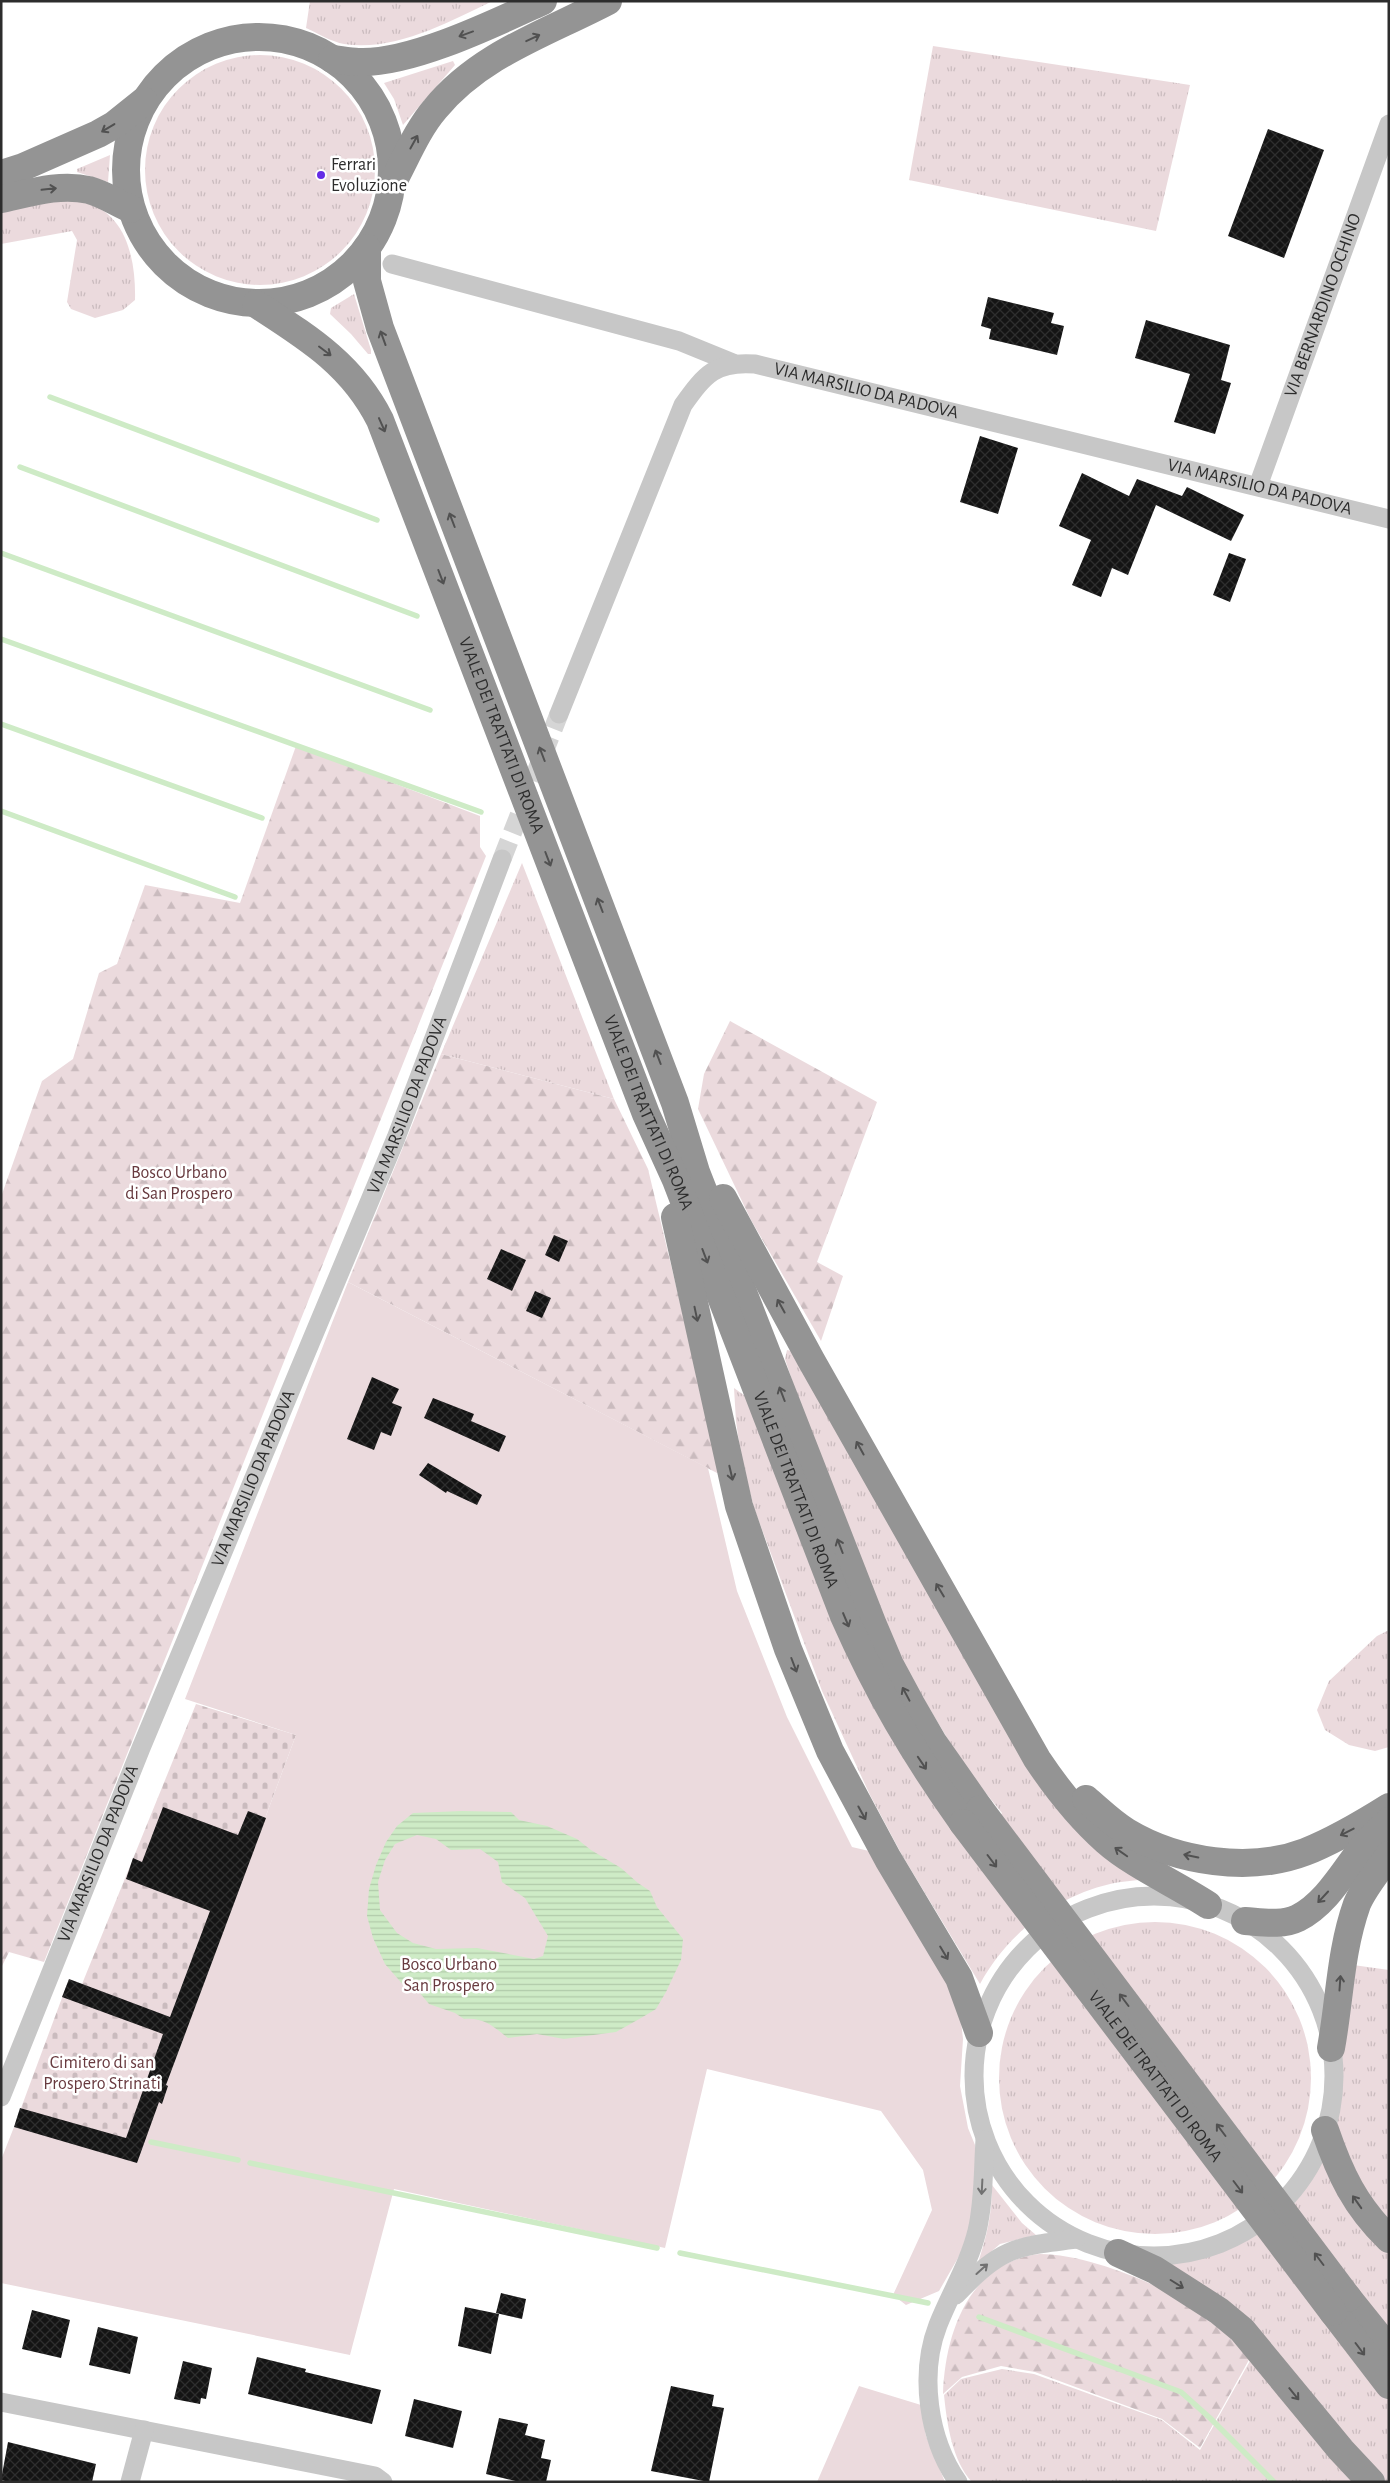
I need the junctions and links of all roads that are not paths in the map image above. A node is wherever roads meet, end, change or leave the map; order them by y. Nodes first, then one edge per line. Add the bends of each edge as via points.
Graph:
1 (543, 1) edge
2 (608, 1) edge
3 (332, 59) junction
4 (147, 98) junction
5 (1389, 124) edge
6 (58, 150) junction
7 (1, 162) edge
8 (1, 174) edge
9 (391, 186) junction
10 (1, 199) edge
11 (131, 209) junction
12 (367, 248) junction
13 (392, 264) dead end
14 (256, 304) junction
15 (732, 362) junction
16 (1258, 486) junction
17 (1389, 519) edge
18 (558, 714) tunnel mouth
19 (502, 859) tunnel mouth
20 (675, 1102) junction
21 (646, 1114) junction
22 (966, 1631) junction
23 (1389, 1807) edge
24 (971, 1816) junction
25 (1389, 1821) edge
26 (1389, 1855) edge
27 (1208, 1905) junction
28 (1244, 1921) junction
29 (979, 2033) junction
30 (1331, 2048) junction
31 (1, 2098) edge
32 (1325, 2130) junction
33 (986, 2139) junction
34 (1076, 2239) junction
35 (1389, 2239) edge
36 (1118, 2253) junction
37 (948, 2304) junction
38 (1341, 2305) junction
39 (1389, 2349) edge
40 (1389, 2385) edge
41 (1, 2402) edge
42 (144, 2430) junction
43 (130, 2482) edge
44 (383, 2482) edge
45 (958, 2482) edge
46 (1371, 2482) edge

1 -> 3 highway via 471,33 397,58 359,62
9 -> 2 highway via 434,110 473,72 500,54
3 - 4 highway via 314,48 273,37 231,40 205,48 175,67
3 - 9 highway via 360,83 380,114 391,149
4 -> 6 highway via 114,125
4 - 11 highway via 136,119 128,148 126,186
5 - 16 street, VIA BERNARDINO OCHINO
6 - 7 highway
6 - 8 highway
9 - 12 highway via 383,219
10 -> 11 highway via 67,187 88,190
11 - 14 highway via 142,235 159,259 180,278 203,292
12 - 14 highway via 337,279 318,290 291,300
20 -> 12 highway, VIALE DEI TRATTATI DI ROMA via 380,328 367,281
13 - 15 street, VIA MARSILIO DA PADOVA via 679,341
14 -> 21 highway, VIALE DEI TRATTATI DI ROMA via 340,363 362,389 380,420
15 - 16 street, VIA MARSILIO DA PADOVA via 755,364
15 - 18 street via 711,372 683,405
16 - 17 street, VIA MARSILIO DA PADOVA
19 - 31 street, VIA MARSILIO DA PADOVA via 396,1138 145,1740
22 -> 20 highway via 744,1238
24 -> 20 highway, VIALE DEI TRATTATI DI ROMA via 890,1665 873,1625 696,1172
21 -> 24 highway, VIALE DEI TRATTATI DI ROMA via 676,1180 862,1656 911,1748
21 -> 29 highway via 681,1243 739,1506 788,1649 830,1751 888,1859 959,1978
23 -> 22 highway via 1350,1832 1304,1852 1274,1859 1214,1860 1153,1844 1128,1832 1102,1813 1069,1781
27 -> 22 highway via 1107,1842 1066,1801 1037,1759
24 - 38 highway, VIALE DEI TRATTATI DI ROMA, bridge
25 -> 28 highway via 1309,1911 1297,1919 1283,1922
30 -> 26 highway via 1338,2012 1341,1962 1358,1902
27 - 28 street
27 - 29 street via 1172,1897 1135,1897 1099,1905 1066,1919 1036,1940 1011,1967 992,1998
28 - 30 street via 1276,1945 1302,1975 1321,2010
29 - 33 street via 975,2097
30 - 32 street via 1333,2090
35 -> 32 highway via 1350,2192
32 - 36 street via 1310,2164 1289,2195 1245,2231 1193,2252 1156,2256
33 - 34 street via 1006,2180 1021,2198 1037,2214
33 -> 37 street via 977,2230
34 - 36 street
37 -> 34 street via 977,2273 1004,2253 1021,2247
36 -> 46 highway via 1170,2280 1242,2330
37 - 45 street via 937,2326 928,2378 935,2433 943,2456
38 - 39 highway, VIALE DEI TRATTATI DI ROMA
38 -> 40 highway, VIALE DEI TRATTATI DI ROMA
41 - 42 street
42 - 43 street
42 - 44 street via 375,2476

